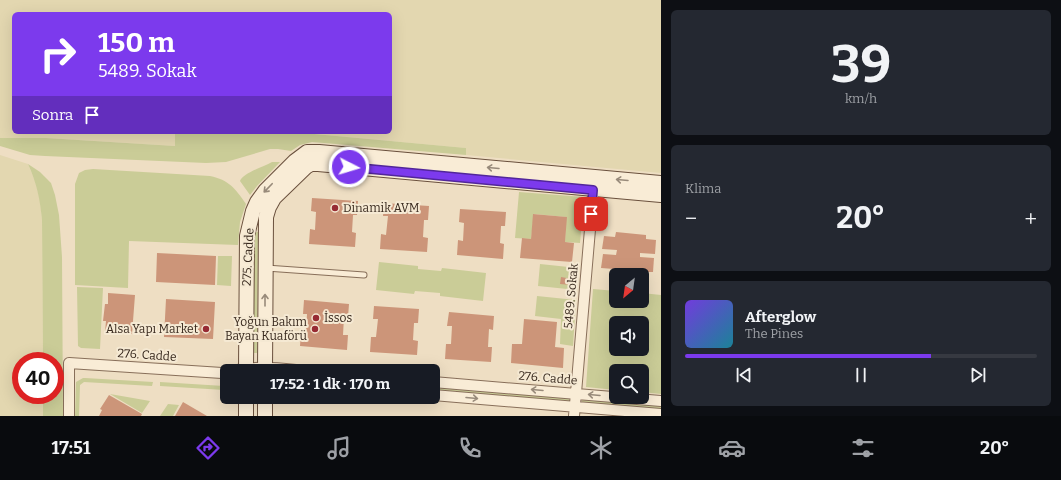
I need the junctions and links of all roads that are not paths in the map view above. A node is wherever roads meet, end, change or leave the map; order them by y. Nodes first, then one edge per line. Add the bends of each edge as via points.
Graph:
1 (661, 183) edge
2 (594, 184) junction
3 (661, 195) edge
4 (261, 209) junction
5 (265, 268) junction
6 (364, 275) dead end
7 (246, 364) edge
8 (265, 364) edge
9 (220, 373) edge
10 (440, 383) edge
11 (576, 394) junction
12 (440, 396) edge
13 (661, 401) edge
14 (246, 404) edge
15 (265, 404) edge
16 (575, 412) edge
17 (661, 414) edge
18 (648, 415) edge
19 (69, 416) edge
20 (246, 416) edge
21 (265, 416) edge

1 -> 2 street
2 - 3 street
2 - 4 street, 275. Cadde via 315,152 304,154 301,164 265,191
2 - 11 street, 5489. Sokak
4 - 5 street, 275. Cadde via 265,230
4 - 7 street, 275. Cadde via 250,219 247,236
5 - 6 lane
8 -> 5 street, 275. Cadde
9 - 19 street, 276. Cadde via 69,363
11 -> 10 street, 276. Cadde
13 -> 11 street, 276. Cadde
11 - 16 street, 5489. Sokak
12 -> 16 street
14 - 20 street
15 - 21 street
16 - 18 street
17 - 18 street

